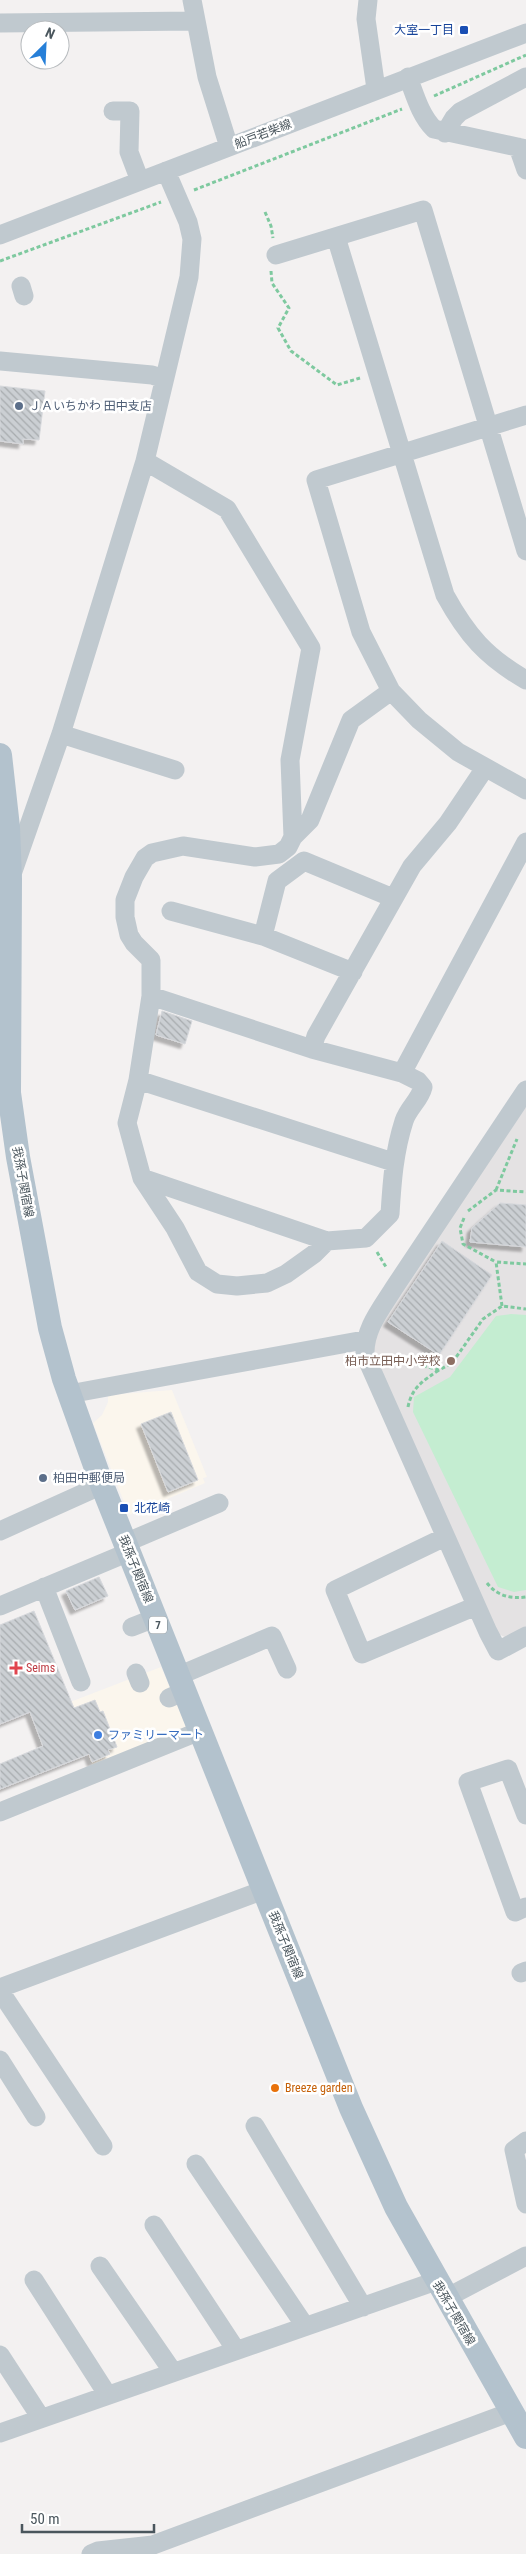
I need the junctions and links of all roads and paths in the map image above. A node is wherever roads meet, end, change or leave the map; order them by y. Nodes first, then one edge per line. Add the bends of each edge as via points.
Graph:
1 (192, 0) edge
2 (368, 0) edge
3 (196, 21) junction
4 (0, 23) edge
5 (526, 32) edge
6 (526, 55) edge
7 (408, 77) junction
8 (526, 77) edge
9 (376, 90) junction
10 (431, 97) dead end
11 (404, 108) dead end
12 (113, 112) dead end
13 (445, 133) junction
14 (229, 147) junction
15 (522, 148) edge
16 (526, 170) edge
17 (166, 171) junction
18 (140, 181) junction
19 (191, 191) dead end
20 (168, 200) dead end
21 (265, 212) dead end
22 (0, 235) edge
23 (336, 237) junction
24 (276, 255) junction
25 (0, 262) edge
26 (12, 358) edge
27 (377, 373) junction
28 (164, 379) junction
29 (526, 415) edge
30 (488, 427) junction
31 (401, 453) junction
32 (145, 461) junction
33 (526, 551) edge
34 (526, 680) edge
35 (391, 691) junction
36 (61, 734) junction
37 (0, 754) edge
38 (485, 768) junction
39 (175, 770) dead end
40 (526, 790) edge
41 (4, 827) edge
42 (293, 837) junction
43 (526, 842) edge
44 (5, 888) edge
45 (393, 898) junction
46 (171, 911) dead end
47 (263, 936) junction
48 (353, 972) junction
49 (152, 996) junction
50 (312, 1049) junction
51 (402, 1073) junction
52 (138, 1080) junction
53 (526, 1090) edge
54 (518, 1134) dead end
55 (393, 1162) junction
56 (142, 1178) junction
57 (496, 1190) junction
58 (526, 1192) edge
59 (327, 1241) junction
60 (496, 1262) junction
61 (526, 1264) edge
62 (502, 1306) junction
63 (526, 1308) edge
64 (365, 1347) junction
65 (439, 1370) junction
66 (69, 1394) junction
67 (407, 1412) dead end
68 (102, 1485) junction
69 (219, 1503) dead end
70 (0, 1531) edge
71 (445, 1537) junction
72 (127, 1548) junction
73 (484, 1578) dead end
74 (44, 1588) junction
75 (526, 1597) edge
76 (0, 1606) edge
77 (476, 1606) junction
78 (155, 1618) junction
79 (132, 1627) dead end
80 (526, 1636) edge
81 (286, 1670) dead end
82 (81, 1682) dead end
83 (177, 1688) junction
84 (200, 1732) junction
85 (0, 1812) edge
86 (526, 1815) edge
87 (264, 1890) junction
88 (526, 1907) edge
89 (0, 1990) edge
90 (0, 2060) edge
91 (36, 2117) dead end
92 (255, 2126) dead end
93 (526, 2141) edge
94 (103, 2146) dead end
95 (196, 2164) dead end
96 (526, 2204) edge
97 (154, 2224) dead end
98 (526, 2256) edge
99 (100, 2266) dead end
100 (34, 2280) dead end
101 (441, 2290) junction
102 (363, 2307) junction
103 (304, 2326) junction
104 (236, 2350) junction
105 (0, 2355) edge
106 (173, 2372) junction
107 (107, 2394) junction
108 (511, 2412) junction
109 (40, 2418) junction
110 (0, 2433) edge
111 (526, 2437) edge
112 (135, 2551) edge
113 (91, 2554) edge

1 - 3 street
2 - 9 street via 366,19
3 - 4 street
3 - 14 street via 207,77
5 - 7 street, 船戸若柴線
6 - 10 path
7 - 9 street, 船戸若柴線
7 - 13 street via 427,123
8 - 13 street via 460,112
9 - 14 street, 船戸若柴線
11 - 19 path
12 - 18 street via 130,111 129,152
13 - 15 street
14 - 17 street, 船戸若柴線
15 - 16 street
17 - 18 street, 船戸若柴線
17 - 28 street via 188,222 192,254
18 - 22 street, 船戸若柴線
20 - 25 path
21 - 24 path
23 - 24 street
23 - 27 street
23 - 30 street via 423,210
24 - 27 path via 271,272 272,283 289,308 278,328 291,352 337,385
26 - 28 street via 64,360
27 - 31 street
28 - 32 street
29 - 30 street
30 - 31 street
30 - 33 street
31 - 34 street via 446,595 459,620 486,653
31 - 35 street via 316,480 361,632
32 - 36 street
32 - 42 street via 227,509 311,648 290,760
35 - 38 street via 437,736
35 - 42 street via 351,720 310,820
36 - 39 street
36 - 44 street
37 - 41 main road, 我孫子関宿線 / 7
38 - 40 street
38 - 45 street via 448,823 412,866
41 - 44 main road, 我孫子関宿線 / 7
42 - 49 street via 279,854 255,857 183,846 152,853 146,858 124,900 125,917 134,943 150,960
43 - 51 street
44 - 66 main road, 我孫子関宿線 / 7 via 9,1093 50,1328
45 - 47 street via 304,861 277,881
45 - 48 street
46 - 47 street
47 - 48 street
48 - 50 street via 316,1036
49 - 50 street
49 - 52 street
50 - 51 street
51 - 55 street via 423,1087 421,1096 405,1118
52 - 55 street
52 - 56 street via 127,1123
53 - 64 street via 394,1288 374,1320
54 - 57 path
55 - 59 street via 390,1214 366,1238
56 - 59 street
56 - 59 street via 175,1228 198,1272 217,1284 267,1283 286,1274
57 - 58 path
57 - 60 path via 466,1212 460,1228 463,1244
60 - 61 path
60 - 62 path
62 - 63 path
62 - 65 path via 483,1320 452,1363
64 - 65 path via 370,1353
64 - 66 street via 99,1386
64 - 71 street
65 - 67 path via 419,1383 410,1394
66 - 68 main road, 我孫子関宿線 / 7
68 - 70 street
68 - 72 main road, 我孫子関宿線 / 7
69 - 72 street
71 - 77 street
71 - 77 street via 335,1590 362,1654
72 - 74 street
72 - 78 main road, 我孫子関宿線 / 7
73 - 75 path via 492,1589 512,1599
74 - 76 street
74 - 82 street
77 - 80 street via 498,1651
78 - 79 street
78 - 83 main road, 我孫子関宿線 / 7
81 - 83 street via 272,1636
83 - 84 main road, 我孫子関宿線 / 7
84 - 85 street
84 - 87 main road, 我孫子関宿線 / 7
86 - 88 street via 508,1769 468,1782 515,1912
87 - 89 street
87 - 101 main road, 我孫子関宿線 / 7 via 351,2108 396,2207
89 - 94 street
90 - 91 street
92 - 102 street
93 - 96 street via 514,2150
95 - 103 street
97 - 104 street
98 - 101 street
99 - 106 street
100 - 107 street
101 - 102 street
101 - 108 main road, 我孫子関宿線 / 7
102 - 103 street
103 - 104 street
104 - 106 street
105 - 109 street
106 - 107 street
107 - 109 street
108 - 111 main road, 我孫子関宿線 / 7
108 - 112 street
109 - 110 street
112 - 113 street via 98,2551

